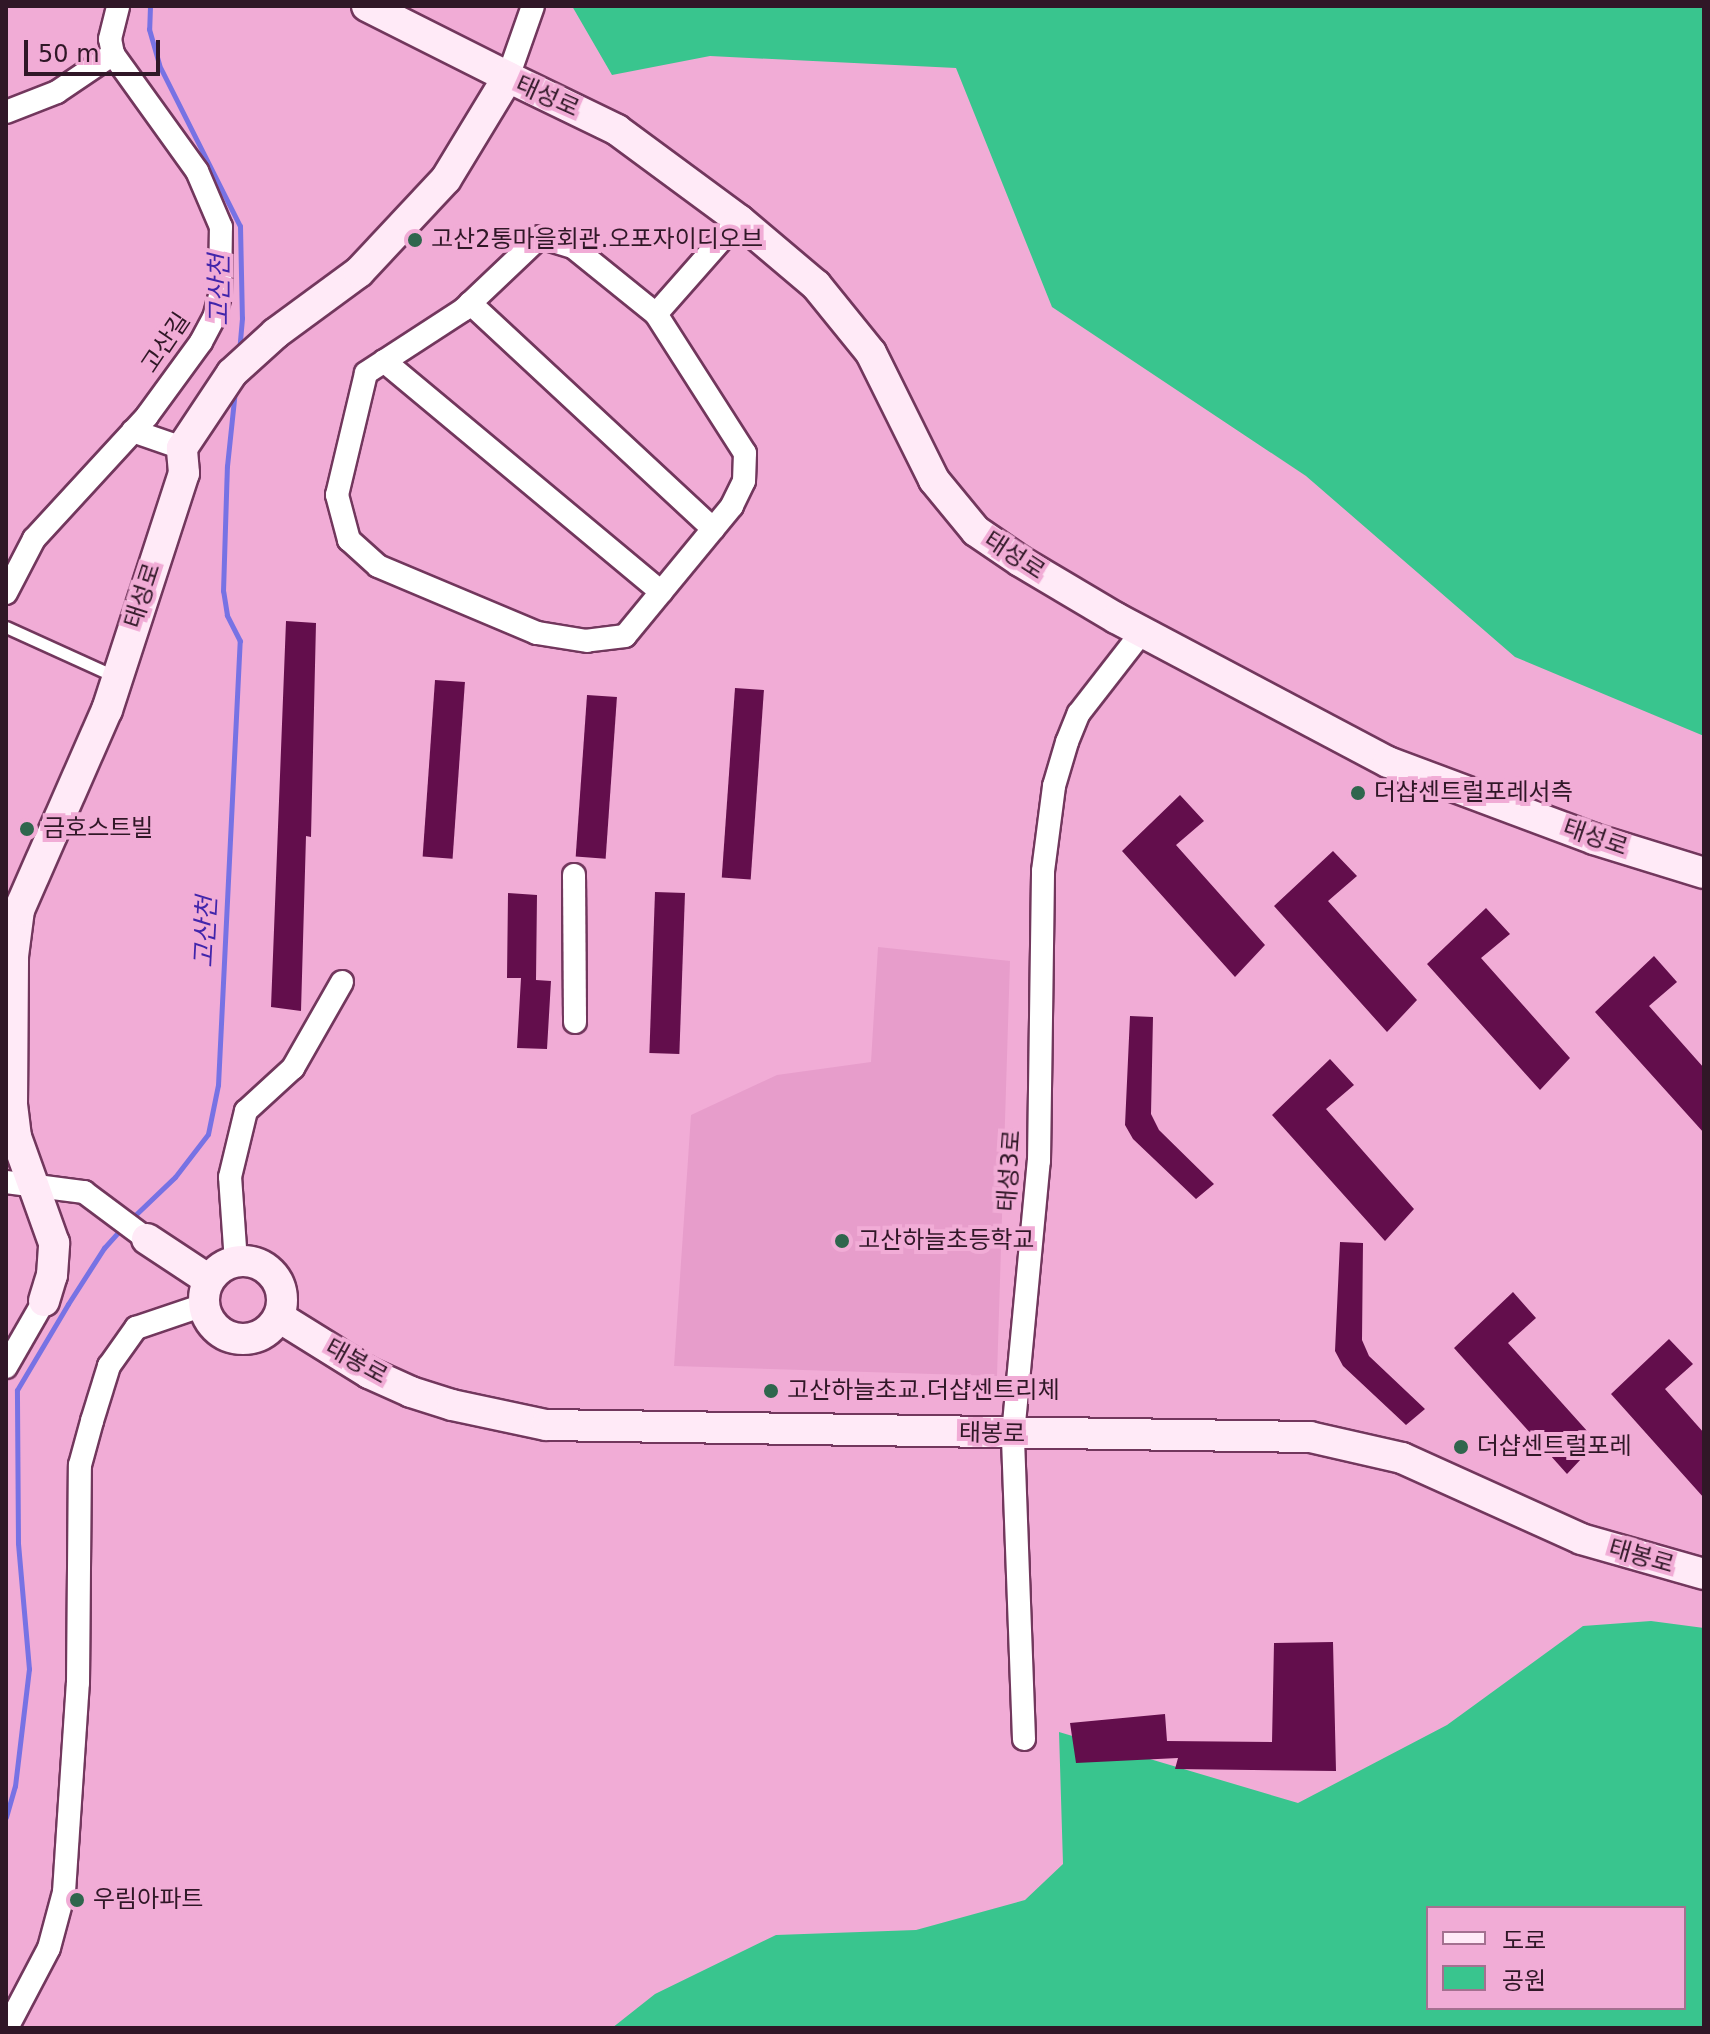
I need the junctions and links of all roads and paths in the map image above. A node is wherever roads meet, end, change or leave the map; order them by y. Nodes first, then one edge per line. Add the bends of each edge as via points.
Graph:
1 (118, 6) edge
2 (367, 6) edge
3 (533, 6) edge
4 (113, 54) junction
5 (508, 77) junction
6 (6, 112) edge
7 (739, 220) junction
8 (470, 303) junction
9 (656, 314) junction
10 (384, 361) junction
11 (133, 431) junction
12 (182, 448) junction
13 (713, 529) junction
14 (661, 592) junction
15 (6, 593) edge
16 (6, 627) edge
17 (1142, 632) junction
18 (116, 677) junction
19 (1704, 873) edge
20 (574, 875) dead end
21 (10, 966) edge
22 (342, 982) dead end
23 (575, 1022) dead end
24 (20, 1183) edge
25 (147, 1239) joint
26 (236, 1262) junction
27 (206, 1293) junction
28 (44, 1301) joint
29 (279, 1317) junction
30 (6, 1367) edge
31 (1013, 1434) junction
32 (1704, 1574) edge
33 (1024, 1739) dead end
34 (7, 2028) edge

1 - 4 street via 110,39
2 - 5 street
3 - 5 street
4 - 6 street via 57,92
4 - 11 street, 고산길 via 197,171 223,244 214,318
5 - 7 street, 태성로 via 617,130
5 - 12 street, 태성로 via 446,179 359,272 249,358 210,402
7 - 9 street
7 - 17 street, 태성로 via 816,285 871,353 934,480 976,531
8 - 9 street via 540,237 573,247
8 - 10 street
8 - 13 street
9 - 13 street via 745,453 744,481
10 - 14 street
10 - 14 street via 366,373 337,495 349,540 378,566 537,633 587,641 625,636
11 - 12 street
11 - 15 street, 고산길 via 34,539
12 - 18 street, 태성로 via 184,473
13 - 14 street
16 - 18 lane
17 - 19 street, 태성로 via 1388,762 1594,839
17 - 31 street, 태성3로 via 1079,713 1054,786 1043,871 1039,1161
18 - 21 street, 태성로 via 107,710 19,910
20 - 23 street
21 - 24 street, 태성로 via 12,1105
22 - 26 street via 293,1068 246,1111 230,1177
24 - 25 street via 84,1192
24 - 28 street, 태성로 via 54,1243
25 - 27 street
26 - 27 street via 217,1270
26 - 29 street via 256,1263 277,1279 282,1292
27 - 29 street via 215,1328 237,1340 262,1336
27 - 34 street via 136,1328 109,1366 80,1465 78,1683 64,1892 49,1948
28 - 30 street
29 - 31 street, 태봉로 via 369,1373 411,1392 546,1425
31 - 32 street, 태봉로 via 1278,1434 1350,1444 1414,1463 1581,1539
31 - 33 street, 태성3로

